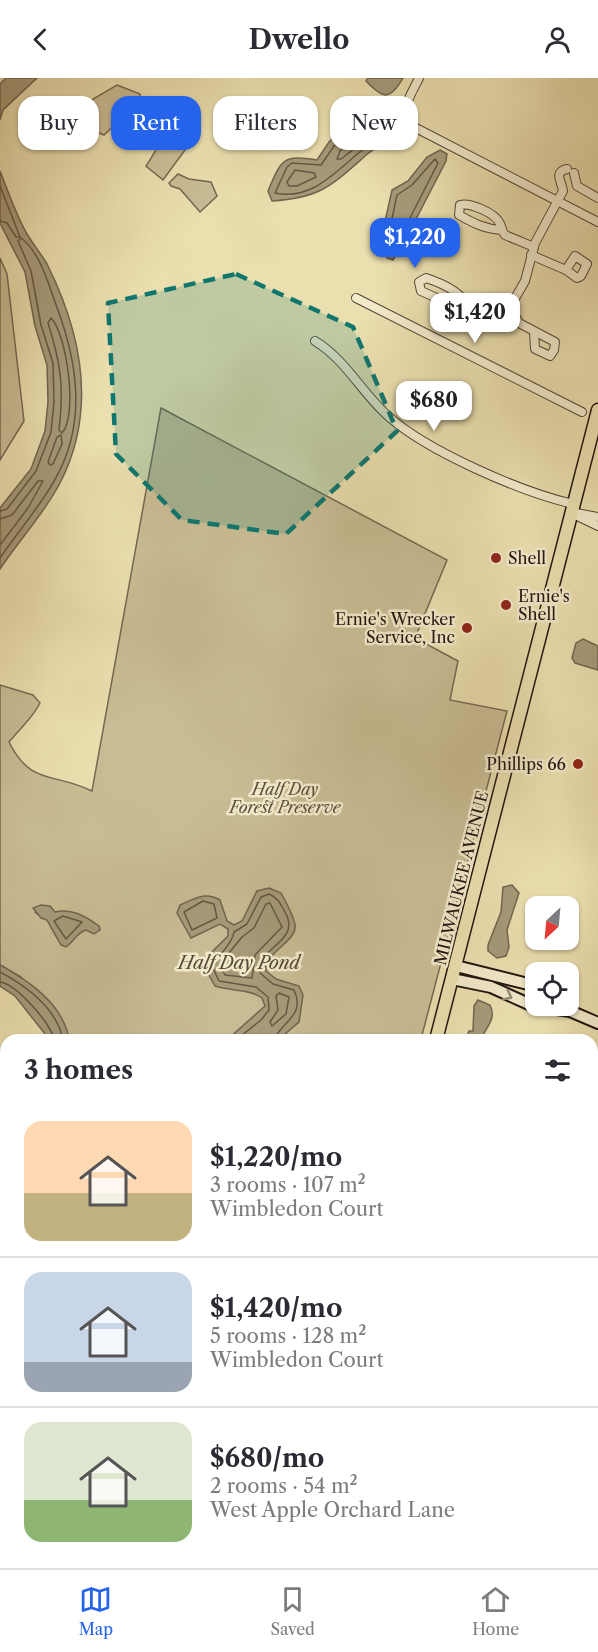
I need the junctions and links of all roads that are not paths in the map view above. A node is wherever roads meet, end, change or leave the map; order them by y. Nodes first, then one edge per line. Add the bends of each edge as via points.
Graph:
1 (419, 78) edge
2 (577, 186) junction
3 (563, 191) junction
4 (598, 198) edge
5 (557, 201) junction
6 (598, 222) edge
7 (501, 230) junction
8 (532, 251) junction
9 (566, 270) dead end
10 (356, 298) dead end
11 (467, 306) junction
12 (510, 307) junction
13 (534, 331) dead end
14 (315, 341) dead end
15 (598, 410) edge
16 (582, 412) dead end
17 (572, 509) junction
18 (598, 518) edge
19 (598, 526) edge
20 (456, 966) junction
21 (452, 979) junction
22 (525, 983) edge
23 (525, 1002) edge
24 (579, 1014) edge
25 (598, 1023) edge
26 (438, 1034) edge

1 - 5 street via 405,108 414,127
2 - 3 street
2 - 3 street via 571,171 562,171 558,178
2 - 4 street
3 - 5 street
5 - 6 street
5 - 8 street
7 - 7 street via 500,222 486,212 460,206 459,215 463,218 484,228
7 - 8 street
8 - 9 street
8 - 12 street via 525,280
10 - 16 street
11 - 11 street via 458,294 426,278 419,282 422,291 455,306
11 - 12 street
12 - 13 street via 515,320
14 - 17 street via 333,353 380,409 413,435
15 - 17 main road, MILWAUKEE AVENUE
17 - 18 street
17 - 19 street
17 - 20 main road, MILWAUKEE AVENUE
20 - 21 main road, MILWAUKEE AVENUE
20 - 22 street
21 -> 23 street via 491,987
21 - 26 main road, MILWAUKEE AVENUE
24 - 25 street

